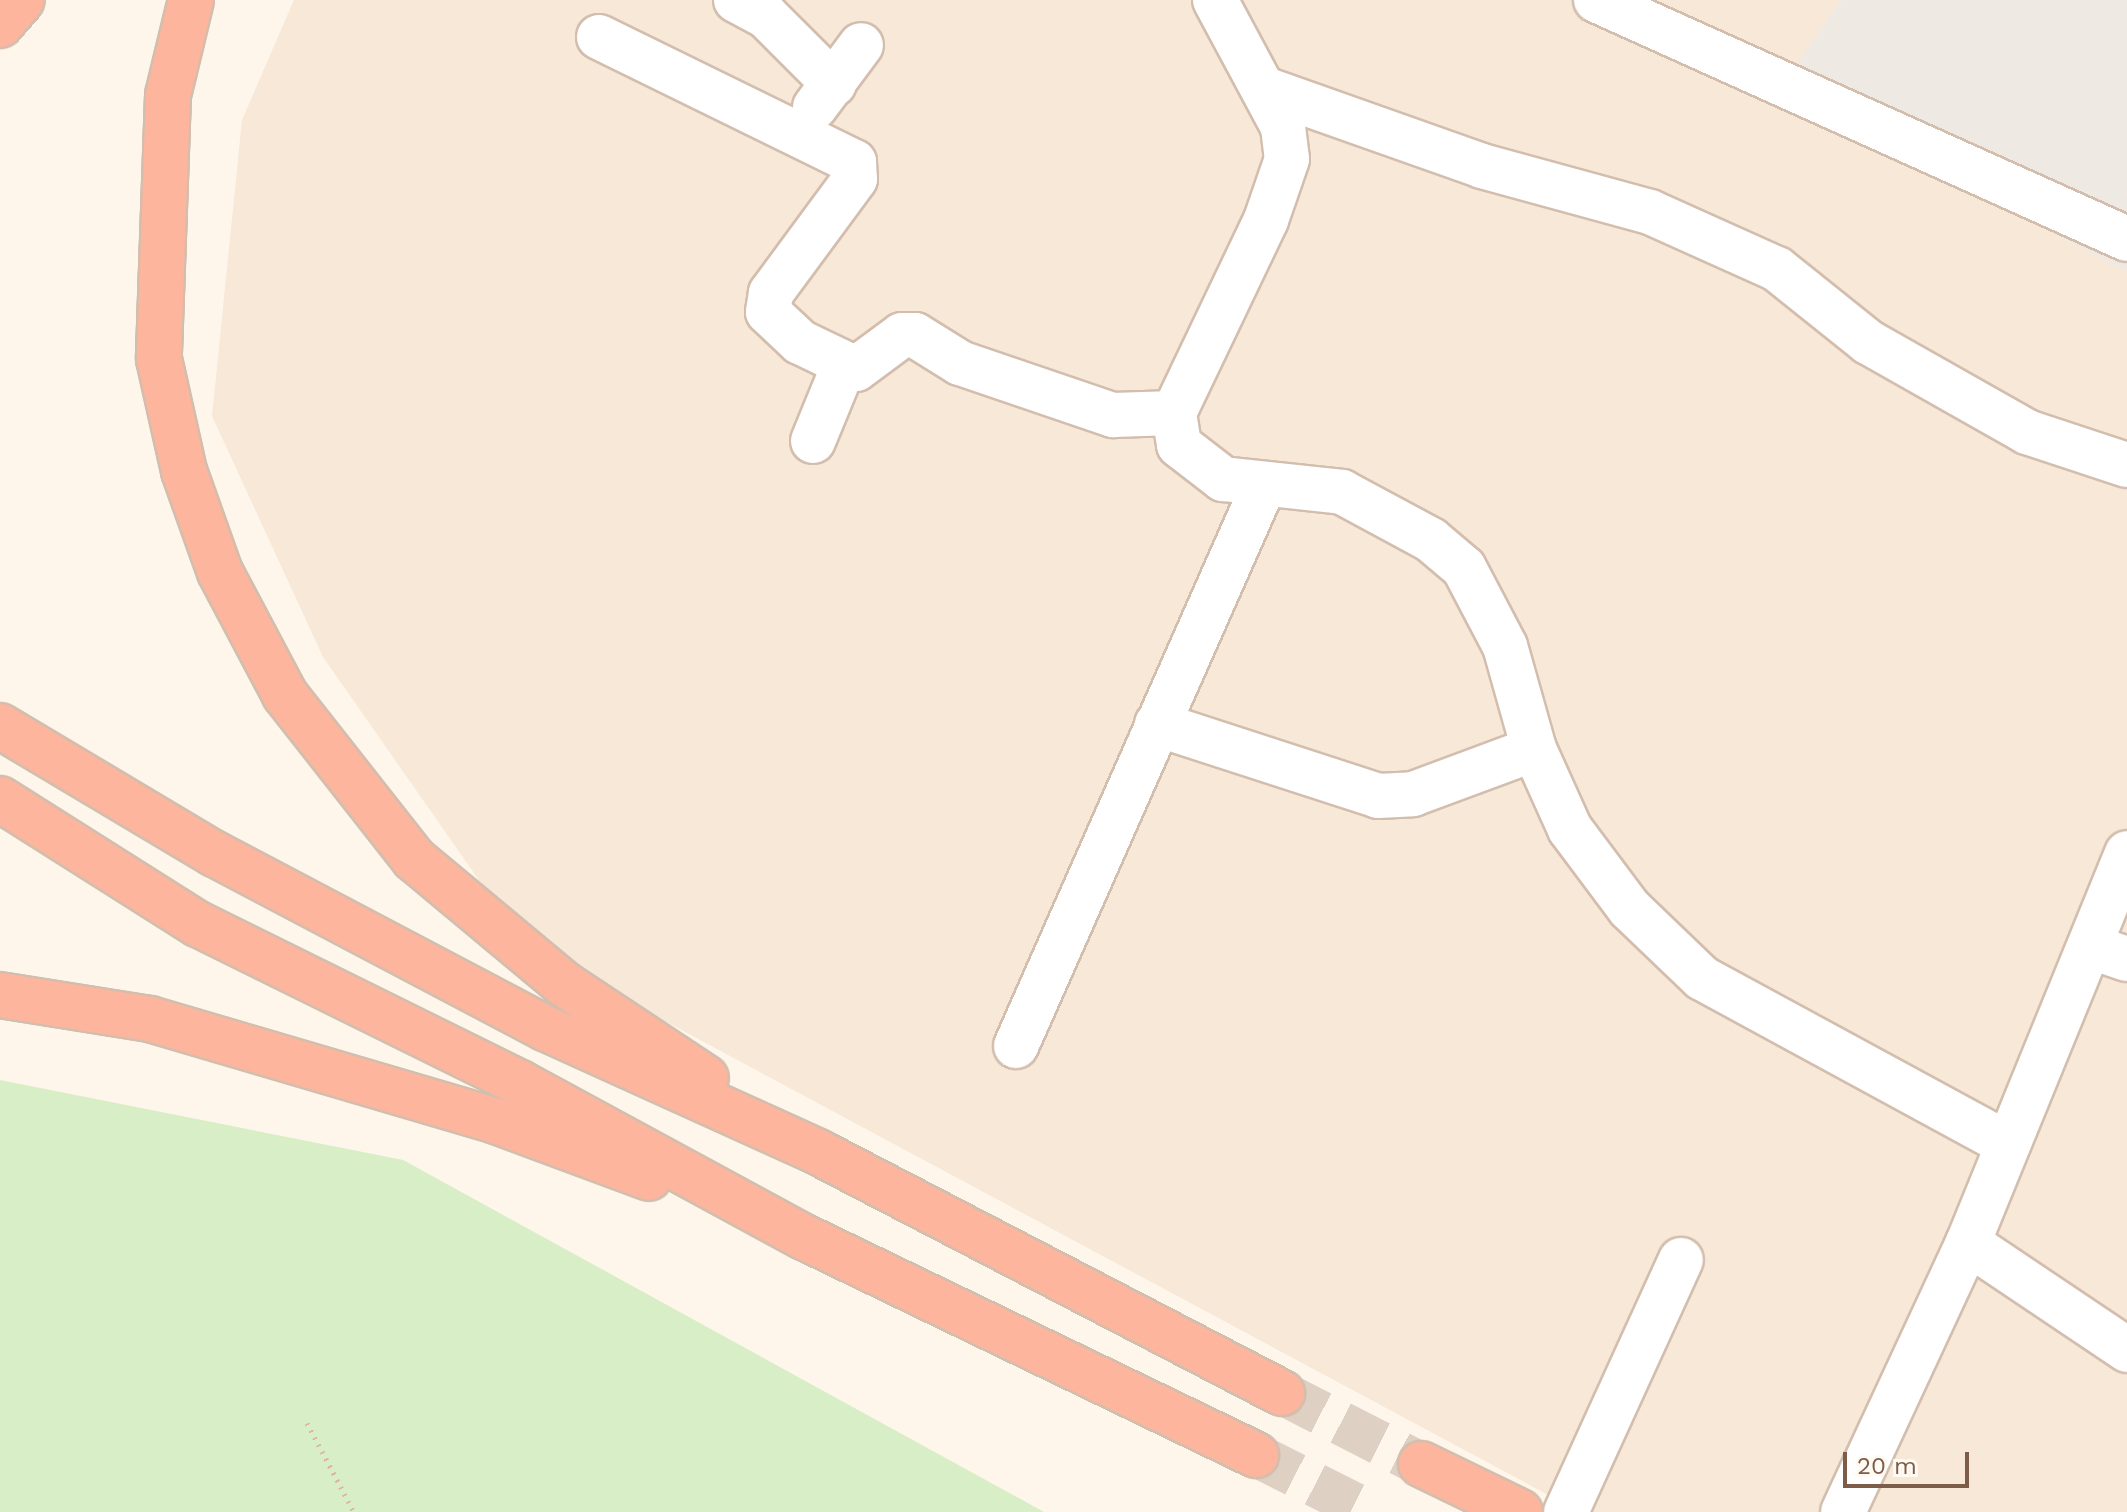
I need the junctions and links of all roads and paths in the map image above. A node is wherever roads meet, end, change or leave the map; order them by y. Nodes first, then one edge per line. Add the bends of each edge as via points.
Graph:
1 (22, 0) edge
2 (191, 0) edge
3 (736, 0) edge
4 (1215, 0) edge
5 (1596, 0) edge
6 (0, 25) edge
7 (599, 37) dead end
8 (861, 45) dead end
9 (834, 84) junction
10 (1265, 89) junction
11 (795, 132) junction
12 (2127, 239) edge
13 (843, 368) junction
14 (1174, 413) junction
15 (813, 441) dead end
16 (2127, 465) edge
17 (1263, 487) junction
18 (1157, 724) junction
19 (0, 726) edge
20 (1534, 749) junction
21 (0, 799) edge
22 (2127, 853) edge
23 (2110, 953) edge
24 (0, 995) edge
25 (1016, 1046) dead end
26 (2008, 1144) junction
27 (818, 1152) junction
28 (804, 1237) junction
29 (1968, 1243) junction
30 (1681, 1260) dead end
31 (2127, 1350) edge
32 (1282, 1393) tunnel mouth
33 (307, 1423) dead end
34 (1256, 1455) tunnel mouth
35 (1421, 1464) tunnel mouth
36 (354, 1512) edge
37 (1520, 1512) edge
38 (1566, 1512) edge
39 (1843, 1512) edge

1 - 6 highway
2 - 27 highway via 168,95 159,359 184,471 220,572 285,695 414,859 564,984
3 - 9 street via 766,16
4 - 10 street
5 - 12 street
7 - 11 street
8 - 9 street
9 - 11 street
10 - 14 street via 1283,127 1284,169
10 - 16 street via 1482,166 1650,212 1777,269 1868,342 2027,432
11 - 13 street via 857,170 771,293 768,312 780,328
13 - 14 street via 856,369 902,335 915,335 973,368 1113,415
13 - 15 street
14 - 17 street via 1179,445 1196,463 1223,479
17 - 18 street
17 - 20 street via 1342,492 1431,540 1464,568 1505,646
18 - 20 street via 1378,796 1413,794
18 - 25 street
19 - 27 highway via 215,854 545,1028
20 - 26 street via 1570,829 1629,908 1702,978
21 - 28 highway via 198,924 520,1083
22 - 23 street
23 - 26 street
24 - 28 highway via 150,1019 496,1121
26 - 29 street
27 - 32 highway
28 - 34 highway
29 - 31 street
29 - 39 street
30 - 38 street
33 - 36 path
35 - 37 highway

